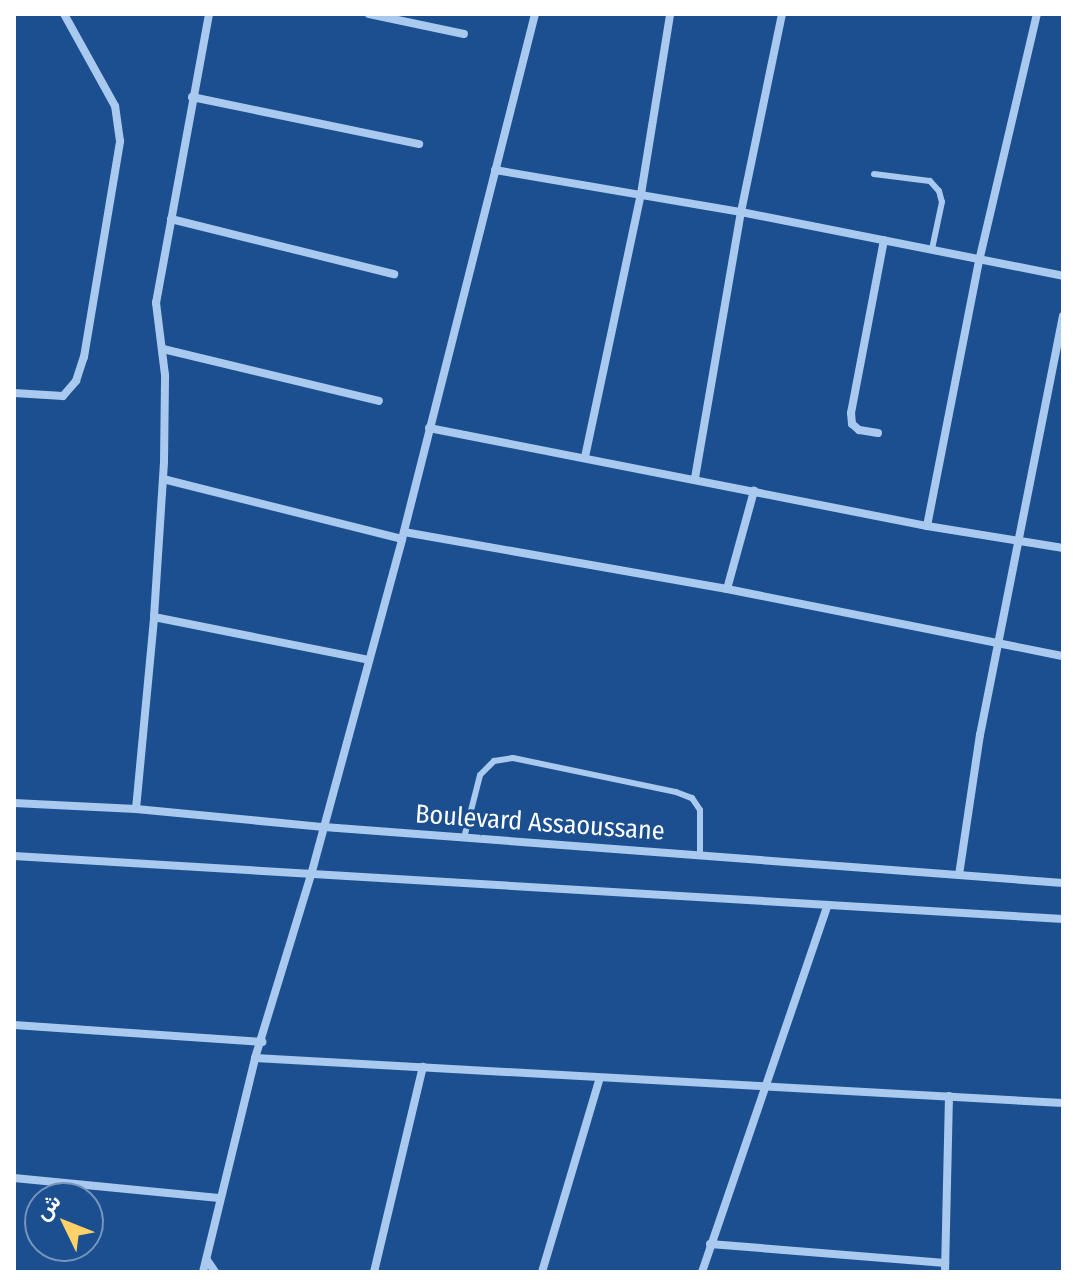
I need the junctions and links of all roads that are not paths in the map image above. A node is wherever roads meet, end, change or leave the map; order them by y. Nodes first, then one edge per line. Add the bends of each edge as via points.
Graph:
1 (64, 14) edge
2 (209, 14) edge
3 (369, 14) edge
4 (535, 14) edge
5 (670, 14) edge
6 (782, 14) edge
7 (1037, 14) edge
8 (464, 34) dead end
9 (192, 97) junction
10 (419, 144) dead end
11 (495, 170) junction
12 (874, 174) dead end
13 (641, 194) junction
14 (741, 212) junction
15 (171, 219) junction
16 (884, 240) junction
17 (932, 249) junction
18 (979, 261) junction
19 (394, 274) dead end
20 (1063, 276) edge
21 (1063, 316) edge
22 (163, 349) junction
23 (14, 393) edge
24 (379, 401) dead end
25 (429, 428) junction
26 (878, 433) dead end
27 (585, 457) junction
28 (695, 478) junction
29 (163, 479) junction
30 (754, 491) junction
31 (927, 526) junction
32 (403, 536) junction
33 (1018, 541) junction
34 (1063, 548) edge
35 (727, 589) junction
36 (154, 617) junction
37 (998, 644) junction
38 (1063, 656) edge
39 (369, 660) junction
40 (14, 803) edge
41 (136, 809) junction
42 (324, 827) junction
43 (464, 838) junction
44 (700, 855) junction
45 (14, 856) edge
46 (311, 875) junction
47 (959, 875) junction
48 (1063, 883) edge
49 (827, 906) junction
50 (1063, 919) edge
51 (14, 1025) edge
52 (262, 1042) junction
53 (255, 1058) junction
54 (423, 1067) junction
55 (600, 1078) junction
56 (763, 1088) junction
57 (949, 1096) junction
58 (1063, 1103) edge
59 (14, 1178) edge
60 (219, 1198) junction
61 (710, 1244) junction
62 (207, 1260) junction
63 (945, 1268) edge
64 (203, 1272) edge
65 (215, 1272) edge
66 (374, 1272) edge
67 (542, 1272) edge
68 (702, 1272) edge

1 - 23 street via 115,106 120,141 76,381 63,396
2 - 9 street
3 - 8 street
4 - 11 street
5 - 13 street
6 - 14 street
7 - 18 street
9 - 10 street
9 - 15 street
11 - 13 street
11 - 25 street
12 - 17 lane via 930,181 939,191 942,202
13 - 14 street
13 - 27 street
14 - 16 street
14 - 28 street
15 - 19 street
15 - 22 street via 156,303
16 - 17 street
16 - 26 street via 851,413 859,430
17 - 18 street
18 - 20 street
18 - 31 street
21 - 33 street
22 - 24 street
22 - 29 street
25 - 27 street
25 - 32 street
27 - 28 street
28 - 30 street
29 - 32 street
29 - 36 street
30 - 31 street
30 - 35 street
31 - 33 street
32 - 35 street
32 - 39 street
33 - 34 street
33 - 37 street
35 - 37 street
36 - 39 street
36 - 41 street
37 - 38 street
37 - 47 street
39 - 42 street
40 - 41 street, Boulevard Assaoussane
41 - 42 street, Boulevard Assaoussane
42 - 43 street, Boulevard Assaoussane
42 - 46 street
43 - 44 street, Boulevard Assaoussane
43 - 44 lane via 480,775 494,761 513,758 692,798 700,810
44 - 47 street, Boulevard Assaoussane
45 - 46 street
46 - 49 street
46 - 52 street
47 - 48 street, Boulevard Assaoussane
49 - 50 street
49 - 56 street
51 - 52 street
52 - 53 street
53 - 54 street
53 - 60 street
54 - 55 street
54 - 66 street
55 - 56 street
55 - 67 street
56 - 57 street
56 - 61 street
57 - 58 street
57 - 63 street
59 - 60 street
60 - 62 street
61 - 63 street
61 - 68 street
62 - 64 street
62 - 65 street

